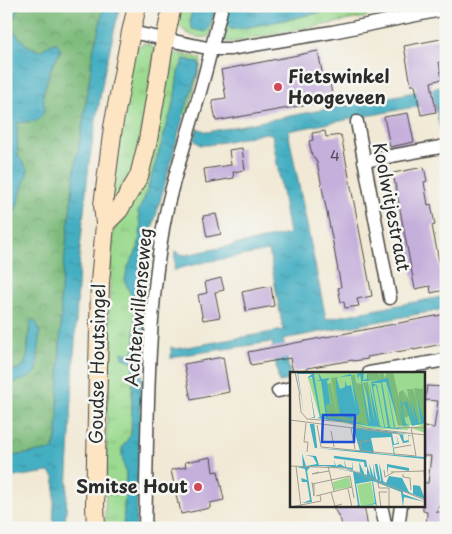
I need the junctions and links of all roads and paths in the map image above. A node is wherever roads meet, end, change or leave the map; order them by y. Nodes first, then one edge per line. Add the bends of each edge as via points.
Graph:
1 (137, 6) edge
2 (172, 6) edge
3 (222, 6) edge
4 (446, 8) edge
5 (131, 32) junction
6 (165, 40) junction
7 (212, 49) junction
8 (357, 122) dead end
9 (446, 146) edge
10 (364, 161) junction
11 (105, 224) junction
12 (390, 298) dead end
13 (446, 360) edge
14 (416, 369) edge
15 (381, 372) edge
16 (290, 388) edge
17 (278, 391) dead end
18 (95, 505) junction
19 (381, 506) edge
20 (400, 506) edge
21 (89, 528) edge
22 (96, 528) edge
23 (145, 528) edge
24 (386, 528) edge
25 (398, 528) edge

1 - 5 main road, Goudse Houtsingel
2 - 6 main road
3 - 7 street, Achterwillenseweg
4 - 7 street via 332,32 230,49
5 - 6 street
5 - 11 main road, Goudse Houtsingel via 112,137 103,204
6 - 7 street
6 - 11 main road via 139,176 119,210
7 - 23 street, Achterwillenseweg via 173,182 161,240 150,350
8 - 10 street, Koolwitjestraat
9 - 10 street
10 - 12 street, Koolwitjestraat
11 - 18 main road, Goudse Houtsingel via 100,282
13 - 14 street
14 - 15 street
16 - 17 street
18 - 21 main road, Goudse Houtsingel
18 - 22 main road, Goudse Houtsingel
19 - 24 street
20 - 25 street

